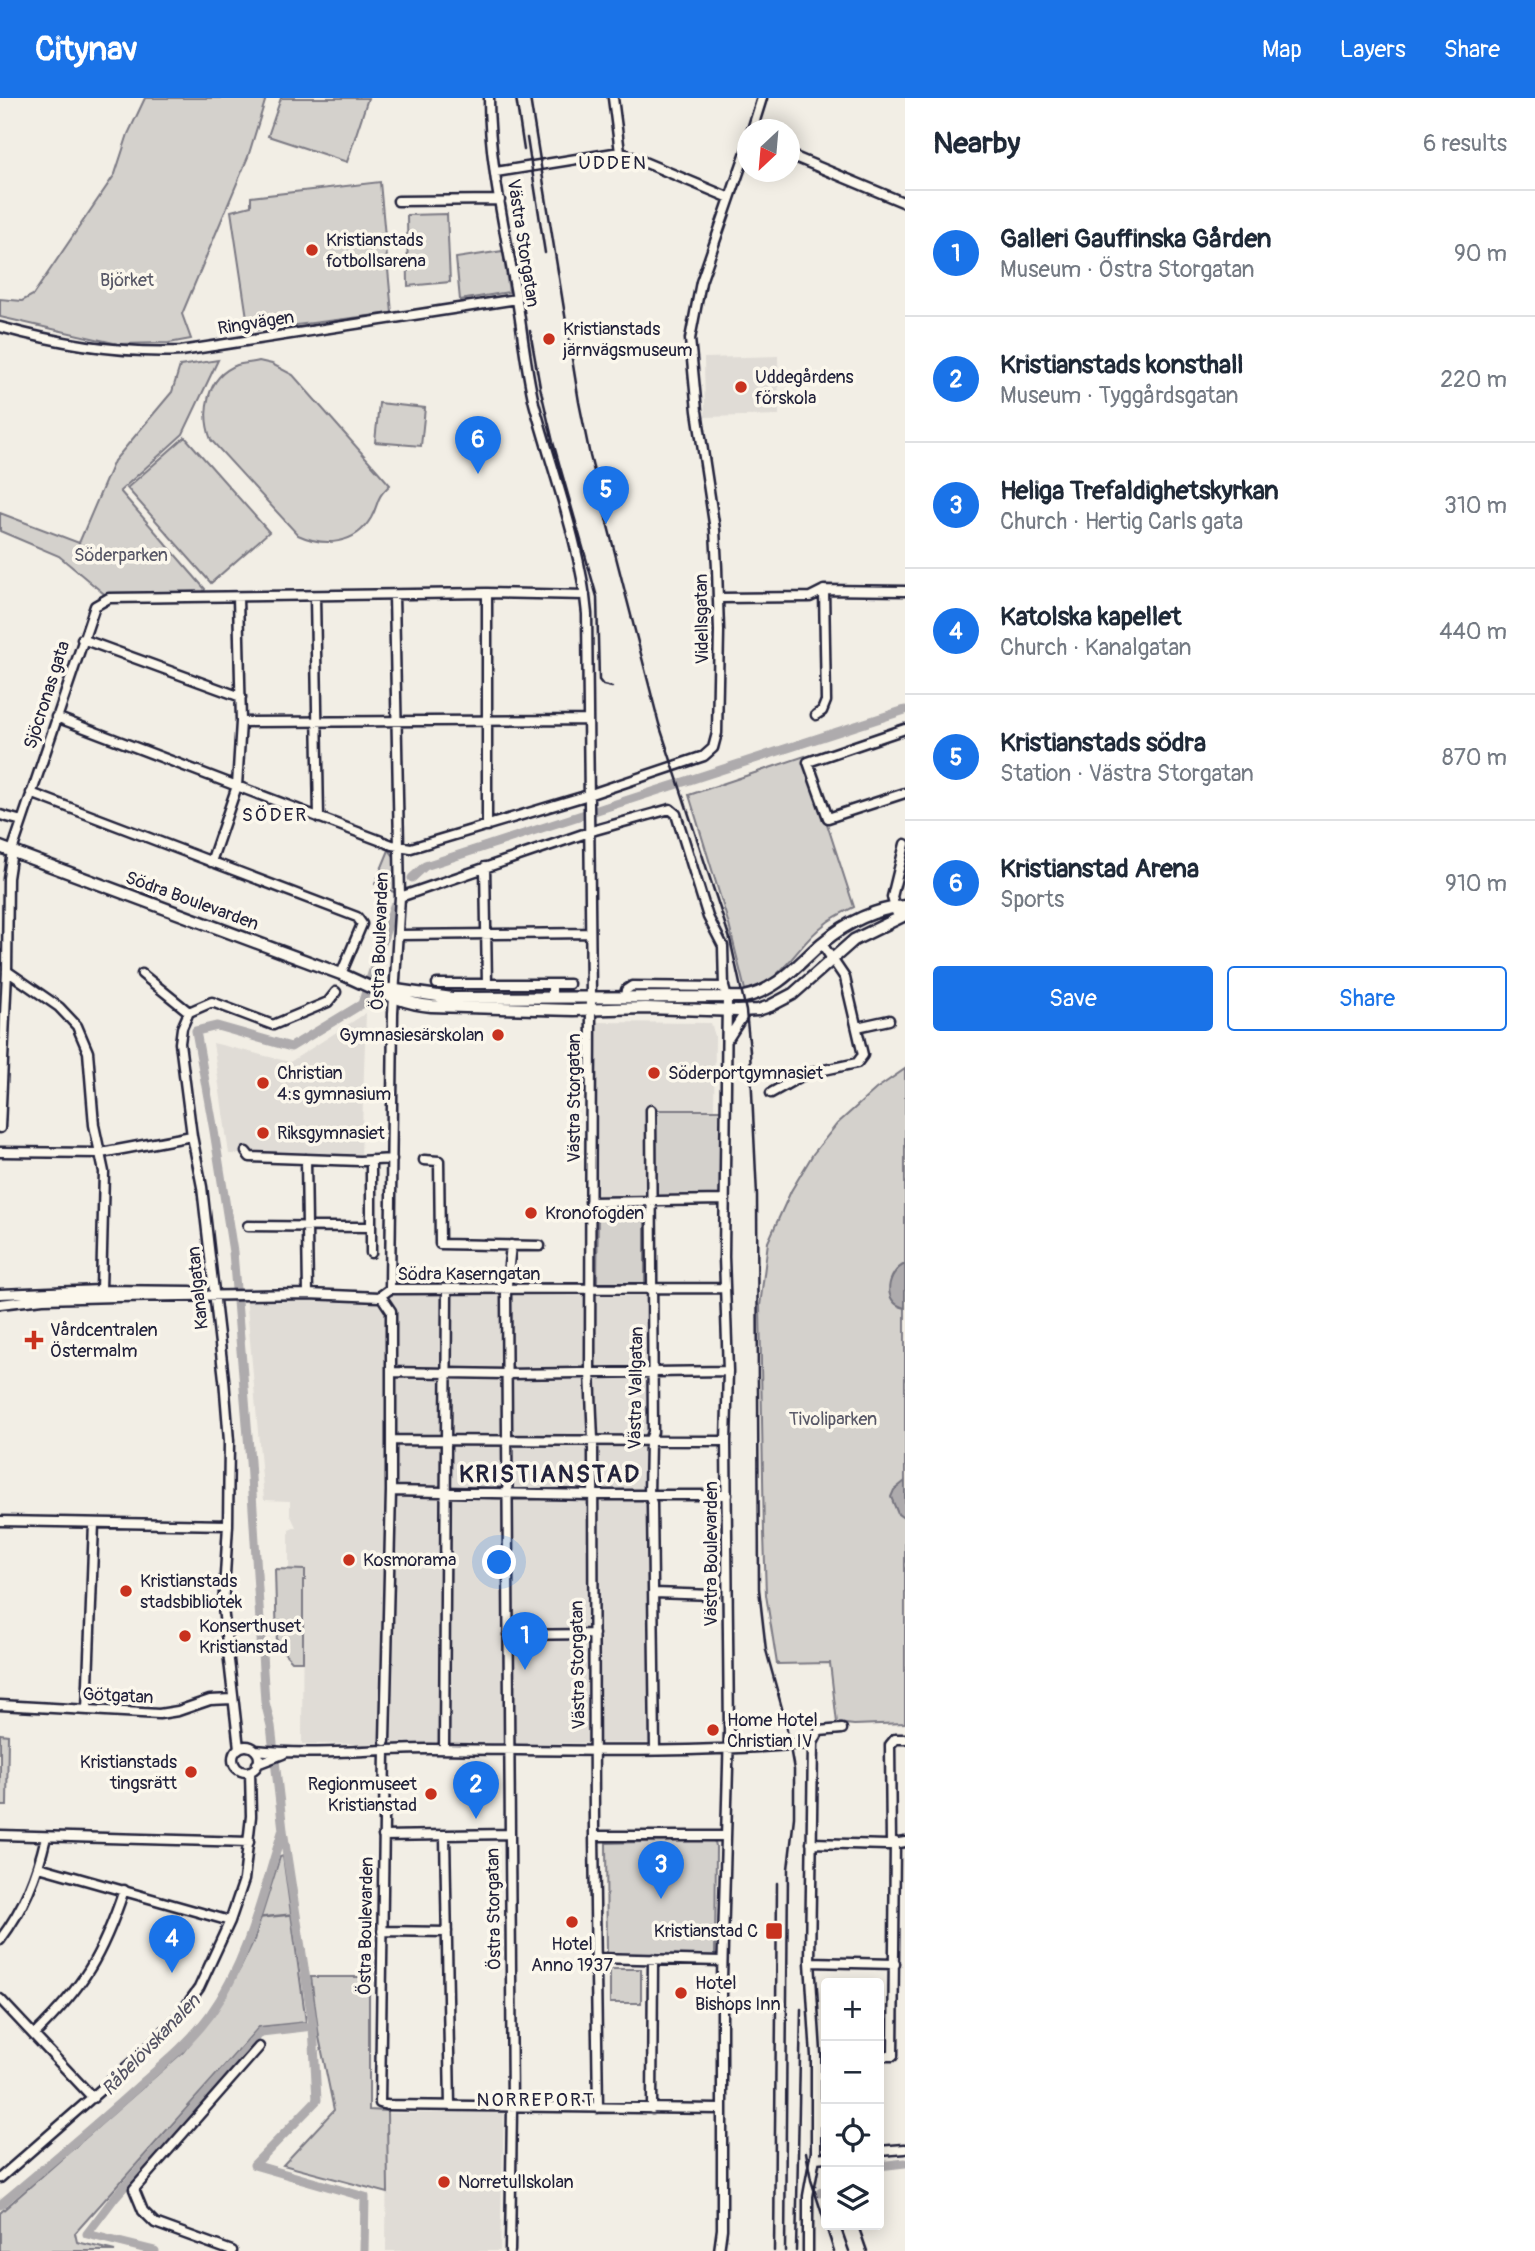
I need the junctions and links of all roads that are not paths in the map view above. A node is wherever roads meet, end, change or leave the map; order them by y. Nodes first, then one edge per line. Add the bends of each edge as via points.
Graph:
1 (489, 98) edge
2 (613, 98) edge
3 (762, 98) edge
4 (755, 119) edge
5 (620, 152) junction
6 (800, 160) edge
7 (496, 172) junction
8 (737, 177) edge
9 (730, 198) junction
10 (500, 200) junction
11 (398, 201) dead end
12 (905, 203) edge
13 (517, 299) junction
14 (0, 327) edge
15 (824, 590) junction
16 (905, 591) edge
17 (487, 593) junction
18 (394, 595) junction
19 (585, 595) junction
20 (315, 596) junction
21 (238, 597) junction
22 (719, 598) junction
23 (82, 639) junction
24 (241, 697) junction
25 (816, 715) dead end
26 (56, 717) junction
27 (487, 719) junction
28 (397, 720) junction
29 (587, 720) junction
30 (317, 721) junction
31 (241, 722) junction
32 (905, 729) edge
33 (237, 786) junction
34 (31, 793) junction
35 (905, 793) edge
36 (588, 798) junction
37 (0, 815) edge
38 (319, 818) junction
39 (22, 821) junction
40 (488, 826) junction
41 (589, 829) junction
42 (905, 844) edge
43 (0, 847) edge
44 (399, 847) junction
45 (12, 851) junction
46 (211, 862) junction
47 (485, 867) junction
48 (400, 897) junction
49 (900, 906) edge
50 (902, 916) edge
51 (590, 933) junction
52 (486, 934) junction
53 (398, 935) junction
54 (822, 944) junction
55 (832, 958) junction
56 (6, 971) junction
57 (142, 974) dead end
58 (341, 974) junction
59 (437, 984) dead end
60 (487, 984) junction
61 (552, 984) junction
62 (569, 984) dead end
63 (724, 987) junction
64 (336, 992) dead end
65 (394, 994) junction
66 (591, 996) junction
67 (552, 997) junction
68 (625, 997) junction
69 (727, 998) junction
70 (591, 1010) junction
71 (727, 1011) junction
72 (746, 1011) junction
73 (189, 1012) junction
74 (889, 1020) dead end
75 (857, 1027) junction
76 (726, 1042) junction
77 (771, 1093) dead end
78 (651, 1110) dead end
79 (0, 1128) edge
80 (192, 1136) junction
81 (0, 1152) edge
82 (246, 1152) dead end
83 (101, 1153) junction
84 (306, 1159) junction
85 (392, 1159) junction
86 (371, 1160) junction
87 (424, 1160) dead end
88 (651, 1200) junction
89 (725, 1200) junction
90 (590, 1202) junction
91 (248, 1226) dead end
92 (306, 1226) junction
93 (370, 1227) junction
94 (511, 1245) junction
95 (540, 1246) dead end
96 (372, 1254) dead end
97 (725, 1288) junction
98 (390, 1289) junction
99 (653, 1289) junction
100 (101, 1290) junction
101 (447, 1290) junction
102 (507, 1290) junction
103 (589, 1290) junction
104 (0, 1294) edge
105 (308, 1294) junction
106 (382, 1296) junction
107 (215, 1297) junction
108 (0, 1304) edge
109 (728, 1371) junction
110 (391, 1372) junction
111 (590, 1372) junction
112 (653, 1372) junction
113 (446, 1373) junction
114 (506, 1374) junction
115 (593, 1439) junction
116 (391, 1440) junction
117 (508, 1440) junction
118 (650, 1440) junction
119 (447, 1441) junction
120 (726, 1441) junction
121 (391, 1491) junction
122 (446, 1492) junction
123 (508, 1493) junction
124 (593, 1495) junction
125 (726, 1495) junction
126 (649, 1496) junction
127 (0, 1521) edge
128 (94, 1523) junction
129 (228, 1525) junction
130 (654, 1593) junction
131 (714, 1595) dead end
132 (594, 1634) junction
133 (508, 1635) junction
134 (232, 1699) junction
135 (0, 1704) edge
136 (87, 1710) junction
137 (842, 1730) dead end
138 (905, 1738) edge
139 (813, 1743) junction
140 (385, 1745) junction
141 (248, 1748) junction
142 (729, 1748) junction
143 (444, 1749) junction
144 (509, 1749) junction
145 (655, 1749) junction
146 (595, 1750) junction
147 (267, 1755) junction
148 (257, 1764) junction
149 (246, 1771) junction
150 (509, 1834) junction
151 (0, 1835) edge
152 (383, 1836) junction
153 (445, 1836) junction
154 (594, 1836) junction
155 (726, 1836) junction
156 (46, 1837) junction
157 (249, 1842) junction
158 (811, 1843) junction
159 (897, 1843) edge
160 (39, 1867) junction
161 (124, 1890) junction
162 (230, 1921) junction
163 (383, 1931) junction
164 (447, 1932) junction
165 (0, 1940) edge
166 (595, 1958) junction
167 (653, 1959) junction
168 (722, 1961) junction
169 (810, 1962) junction
170 (895, 1964) junction
171 (0, 1999) edge
172 (34, 2035) junction
173 (259, 2047) dead end
174 (816, 2055) junction
175 (821, 2055) edge
176 (884, 2056) edge
177 (93, 2098) junction
178 (450, 2106) junction
179 (512, 2108) junction
180 (598, 2108) junction
181 (652, 2109) junction
182 (721, 2109) junction
183 (905, 2149) edge
184 (884, 2151) edge
185 (821, 2157) edge
186 (815, 2158) junction
187 (0, 2179) edge
188 (232, 2251) edge
189 (510, 2251) edge
190 (719, 2251) edge
191 (808, 2251) edge

1 - 7 street, Västra Storgatan
2 - 5 street
3 - 4 street
5 - 7 street
5 - 9 street
6 - 12 street
7 - 10 street, Västra Storgatan
8 - 9 street, Videllsgatan
9 - 22 street, Videllsgatan via 699,293 690,340 715,530
10 - 11 street
10 - 13 street, Västra Storgatan
13 - 14 street, Ringvägen via 164,352 93,346
13 - 19 street, Västra Storgatan via 534,400
15 - 16 street
15 - 22 street via 810,597
15 - 25 street via 826,701
17 - 18 street
17 - 19 street
17 - 27 street
18 - 20 street
18 - 28 street, Östra Boulevarden
19 - 29 street, Västra Storgatan
20 - 21 street
20 - 30 street
21 - 23 street, Sjöcronas gata via 109,598 95,606
21 - 24 street
22 - 36 street, Videllsgatan via 713,748 704,756
23 - 24 street
23 - 26 street, Sjöcronas gata
24 - 31 street
26 - 33 street
26 - 34 street, Sjöcronas gata
27 - 28 street
27 - 29 street
27 - 40 street
28 - 30 street
28 - 44 street, Östra Boulevarden
29 - 36 street, Västra Storgatan
30 - 31 street
30 - 38 street
31 - 33 street
32 - 35 street via 808,762 828,818
33 - 38 street
33 - 46 street
34 - 39 street, Sjöcronas gata
34 - 46 street
36 - 40 street
36 - 41 street, Västra Storgatan
37 - 39 street
38 - 44 street
39 - 45 street, Sjöcronas gata
40 - 44 street via 411,848
41 - 47 street, Västra Boulevarden
41 - 51 street, Västra Storgatan
41 - 63 street, Västra Boulevarden via 663,809 676,814 708,916 723,946
42 - 49 street via 893,891
43 - 45 main road, Södra Boulevarden
44 - 48 street, Östra Boulevarden
45 - 56 street, Sjöcronas gata
45 - 58 main road, Södra Boulevarden
46 - 58 street via 360,920
47 - 48 street, Västra Boulevarden
47 - 52 street
48 - 53 street, Östra Boulevarden
49 - 50 street
49 - 54 main road, Södra Boulevarden via 853,922
50 - 55 main road, Södra Boulevarden via 867,932
51 - 52 street
51 - 66 street, Västra Storgatan
52 - 53 street
52 - 60 street
53 - 65 street, Östra Boulevarden
54 - 55 street
54 - 69 main road, Södra Boulevarden via 769,989
55 - 72 main road, Södra Boulevarden via 782,1001
55 - 75 street via 845,978
56 - 79 street, Sjöcronas gata
56 - 83 street via 59,1007 77,1026 88,1052
57 - 73 street
58 - 65 main road, Södra Boulevarden
59 - 60 street
60 - 61 street
61 - 62 street
61 - 67 street
63 - 68 street via 632,986
63 - 69 street, Västra Boulevarden
64 - 73 street via 328,1002 273,1025 212,1002
65 - 67 main road, Södra Boulevarden
65 - 70 main road, Södra Boulevarden via 413,1004 432,1006
65 - 85 street, Östra Boulevarden
66 - 67 main road, Södra Boulevarden
66 - 68 main road, Södra Boulevarden
66 - 70 street, Västra Storgatan
68 - 69 main road, Södra Boulevarden
69 - 71 street, Västra Boulevarden
70 - 71 main road, Södra Boulevarden
70 - 90 street, Västra Storgatan
71 - 72 main road, Södra Boulevarden
71 - 76 street, Västra Boulevarden
72 - 76 street
73 - 80 street, Kanalgatan via 180,1043
74 - 75 street
75 - 77 street via 863,1055 857,1063 799,1076
76 - 89 street, Västra Boulevarden
78 - 88 street, Västra Vallgatan
80 - 83 street
80 - 107 street, Kanalgatan
81 - 83 street
82 - 84 street via 250,1157
83 - 100 street
84 - 86 street
84 - 92 street
85 - 86 street
85 - 98 street, Östra Boulevarden
86 - 93 street
87 - 94 street via 439,1161 440,1244
88 - 89 street
88 - 90 street
88 - 99 street, Västra Vallgatan
89 - 97 street, Västra Boulevarden
90 - 103 street, Västra Storgatan
91 - 92 street
92 - 93 street
92 - 105 street
93 - 96 street
94 - 95 street
94 - 102 street, Östra Storgatan
97 - 99 street, Södra Kaserngatan
97 - 109 street, Västra Boulevarden
98 - 101 street, Södra Kaserngatan
98 - 106 street, Södra Kaserngatan
99 - 103 street, Södra Kaserngatan
99 - 112 street, Västra Vallgatan
100 - 104 street, Södra Kaserngatan
100 - 107 street, Södra Kaserngatan via 196,1291
101 - 102 street, Södra Kaserngatan
101 - 113 street
102 - 103 street, Södra Kaserngatan
102 - 114 street, Östra Storgatan
103 - 111 street, Västra Storgatan
105 - 106 street, Södra Kaserngatan
105 - 107 street, Södra Kaserngatan
106 - 110 street, Östra Boulevarden via 391,1311
107 - 108 street, Södra Kaserngatan via 55,1298
107 - 129 street, Kanalgatan via 229,1441
109 - 112 street
109 - 120 street, Västra Boulevarden
110 - 113 street
110 - 116 street, Östra Boulevarden
111 - 112 street
111 - 114 street
111 - 115 street, Västra Storgatan
112 - 118 street, Västra Vallgatan
113 - 114 street
113 - 119 street
114 - 117 street, Östra Storgatan
115 - 117 street
115 - 118 street
115 - 124 street, Västra Storgatan
116 - 119 street
116 - 121 street, Östra Boulevarden
117 - 119 street
117 - 123 street, Östra Storgatan
118 - 120 street
118 - 126 street, Västra Vallgatan
119 - 122 street
120 - 125 street, Västra Boulevarden
121 - 122 street
121 - 140 street, Östra Boulevarden
122 - 123 street
122 - 143 street
123 - 124 street
123 - 133 street, Östra Storgatan
124 - 126 street
124 - 132 street, Västra Storgatan
125 - 126 street
125 - 142 street, Västra Boulevarden
126 - 130 street, Västra Vallgatan
127 - 128 street
128 - 129 street
128 - 136 street
129 - 134 street, Kanalgatan via 223,1608
130 - 131 street
130 - 145 street, Västra Vallgatan
132 - 133 street
132 - 146 street, Västra Storgatan
133 - 144 street, Östra Storgatan
134 - 136 street, Götgatan via 210,1700 166,1714
134 - 141 street, Kanalgatan via 236,1727
135 - 136 street, Götgatan
137 - 139 street via 819,1731
138 - 159 street via 890,1745
139 - 142 street
139 - 158 street
140 - 143 street
140 - 147 street
140 - 152 street, Östra Boulevarden
141 - 147 street
141 - 148 street via 257,1754
141 - 149 street via 234,1753 233,1760
142 - 145 street
142 - 155 street, Västra Boulevarden
143 - 144 street
144 - 146 street
144 - 150 street, Östra Storgatan
145 - 146 street
146 - 154 street, Västra Storgatan
147 - 148 street
148 - 149 street
149 - 157 street
150 - 153 street
150 - 179 street, Östra Storgatan
151 - 156 street
152 - 153 street
152 - 163 street, Östra Boulevarden
153 - 164 street
154 - 155 street
154 - 166 street, Västra Storgatan
155 - 168 street, Västra Boulevarden
156 - 157 street
156 - 160 street
157 - 162 street via 244,1880
158 - 159 street
158 - 169 street
159 - 170 street
160 - 161 street
160 - 165 street via 22,1908
161 - 162 street
161 - 172 street via 100,1954 77,1989
162 - 177 street via 194,1996 156,2040
163 - 164 street
163 - 178 street, Östra Boulevarden via 380,2103
164 - 178 street
166 - 167 street
166 - 180 street, Västra Storgatan
167 - 168 street
167 - 181 street
168 - 182 street, Västra Boulevarden
169 - 170 street
169 - 174 street
170 - 176 street via 893,2056
171 - 172 street
172 - 177 street
173 - 188 street via 134,2189 143,2211 155,2224
174 - 175 street
174 - 186 street
177 - 187 street
178 - 179 street
179 - 180 street
179 - 189 street, Östra Storgatan
180 - 181 street
181 - 182 street
182 - 190 street, Västra Boulevarden
183 - 184 street
185 - 186 street
186 - 191 street via 808,2196

